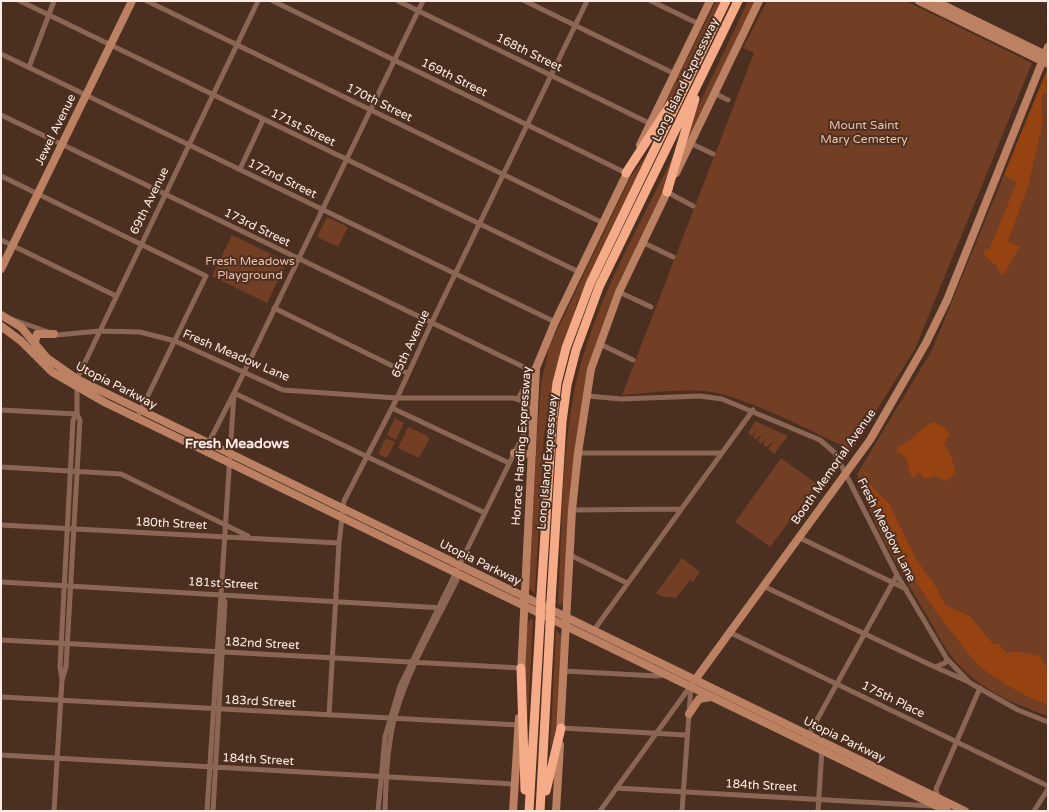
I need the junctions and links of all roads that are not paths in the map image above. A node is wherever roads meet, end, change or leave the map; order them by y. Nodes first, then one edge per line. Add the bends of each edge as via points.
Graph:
1 (20, 1) edge
2 (54, 1) edge
3 (132, 1) edge
4 (147, 1) edge
5 (258, 1) edge
6 (273, 1) edge
7 (398, 1) edge
8 (423, 1) edge
9 (525, 1) edge
10 (587, 1) edge
11 (651, 1) edge
12 (710, 1) edge
13 (726, 1) edge
14 (738, 1) edge
15 (759, 1) edge
16 (919, 1) edge
17 (935, 1) edge
18 (418, 11) junction
19 (49, 15) junction
20 (699, 24) junction
21 (576, 26) junction
22 (237, 45) junction
23 (110, 46) junction
24 (1, 54) edge
25 (1046, 57) edge
26 (394, 60) junction
27 (29, 67) junction
28 (694, 68) junction
29 (704, 71) junction
30 (675, 74) junction
31 (551, 75) junction
32 (714, 93) junction
33 (86, 95) junction
34 (213, 95) junction
35 (728, 100) dead end
36 (370, 110) junction
37 (1, 115) edge
38 (263, 120) junction
39 (651, 124) junction
40 (527, 125) junction
41 (690, 142) junction
42 (62, 145) junction
43 (189, 145) junction
44 (713, 154) dead end
45 (346, 160) junction
46 (240, 169) junction
47 (626, 173) junction
48 (503, 174) junction
49 (1, 176) edge
50 (667, 192) junction
51 (37, 194) junction
52 (165, 194) junction
53 (693, 206) dead end
54 (322, 209) junction
55 (603, 223) junction
56 (479, 224) junction
57 (1, 240) edge
58 (642, 242) junction
59 (141, 244) junction
60 (12, 246) junction
61 (673, 257) dead end
62 (298, 259) junction
63 (1, 269) edge
64 (579, 272) junction
65 (455, 274) junction
66 (619, 292) junction
67 (116, 296) junction
68 (651, 307) dead end
69 (274, 308) junction
70 (1, 315) edge
71 (11, 319) junction
72 (555, 322) junction
73 (431, 324) junction
74 (1, 326) edge
75 (99, 332) junction
76 (54, 334) junction
77 (175, 341) junction
78 (34, 342) junction
79 (600, 344) junction
80 (633, 360) dead end
81 (534, 370) junction
82 (243, 372) junction
83 (407, 373) junction
84 (77, 379) junction
85 (77, 388) junction
86 (234, 393) junction
87 (588, 396) junction
88 (397, 398) junction
89 (518, 399) junction
90 (392, 408) junction
91 (1, 410) edge
92 (753, 410) junction
93 (534, 413) junction
94 (77, 414) junction
95 (138, 415) junction
96 (208, 444) junction
97 (514, 453) junction
98 (578, 453) junction
99 (722, 453) junction
100 (532, 454) junction
101 (366, 457) junction
102 (229, 458) junction
103 (509, 463) junction
104 (1, 467) edge
105 (71, 471) junction
106 (78, 472) junction
107 (846, 472) junction
108 (69, 500) junction
109 (76, 501) junction
110 (681, 509) junction
111 (572, 510) junction
112 (485, 513) junction
113 (343, 514) junction
114 (225, 524) junction
115 (1, 525) edge
116 (67, 528) junction
117 (74, 529) junction
118 (224, 536) junction
119 (250, 537) junction
120 (798, 537) junction
121 (339, 543) junction
122 (570, 555) junction
123 (66, 557) junction
124 (73, 557) junction
125 (458, 570) junction
126 (897, 575) junction
127 (1, 582) edge
128 (627, 583) junction
129 (892, 583) junction
130 (68, 586) junction
131 (763, 586) junction
132 (906, 589) junction
133 (221, 594) junction
134 (336, 600) junction
135 (524, 602) junction
136 (440, 607) junction
137 (567, 617) junction
138 (566, 626) junction
139 (594, 630) junction
140 (730, 632) junction
141 (864, 634) junction
142 (1, 640) edge
143 (64, 643) junction
144 (216, 652) junction
145 (222, 652) junction
146 (332, 658) junction
147 (636, 659) junction
148 (947, 659) junction
149 (413, 663) junction
150 (935, 667) junction
151 (521, 668) junction
152 (564, 670) junction
153 (667, 674) junction
154 (638, 675) junction
155 (693, 683) junction
156 (970, 683) junction
157 (836, 684) junction
158 (980, 688) junction
159 (713, 696) junction
160 (1, 697) edge
161 (60, 700) junction
162 (213, 709) junction
163 (219, 710) junction
164 (688, 714) junction
165 (329, 715) junction
166 (392, 719) junction
167 (1048, 722) edge
168 (519, 725) junction
169 (561, 728) junction
170 (656, 733) junction
171 (686, 735) junction
172 (807, 738) junction
173 (956, 742) junction
174 (823, 745) junction
175 (1, 755) edge
176 (57, 758) junction
177 (208, 767) junction
178 (215, 767) junction
179 (384, 776) junction
180 (514, 784) junction
181 (616, 788) junction
182 (1048, 788) edge
183 (912, 789) junction
184 (683, 792) junction
185 (937, 798) junction
186 (819, 800) junction
187 (906, 804) junction
188 (939, 809) edge
189 (54, 811) edge
190 (206, 811) edge
191 (213, 811) edge
192 (378, 811) edge
193 (385, 811) edge
194 (513, 811) edge
195 (527, 811) edge
196 (542, 811) edge
197 (556, 811) edge
198 (600, 811) edge
199 (682, 811) edge
200 (818, 811) edge
201 (947, 811) edge
202 (964, 811) edge
203 (1034, 811) edge

1 - 19 street, 171st Street
2 - 19 street
3 - 23 main road, Jewel Avenue
4 - 22 street, 170th Street
5 - 22 street, 69th Avenue
6 - 26 street, 169th Street
7 - 18 street, 168th Street
8 - 18 street
9 - 21 street
10 - 21 street, 65th Avenue
11 - 20 street
12 - 20 main road, Horace Harding Expressway
13 - 28 highway, Long Island Expressway
14 - 29 highway, Long Island Expressway
15 - 32 main road
16 - 25 main road
17 - 25 main road
18 - 26 street
18 - 31 street, 168th Street
19 - 23 street, 171st Street
19 - 27 street
20 - 30 main road, Horace Harding Expressway
21 - 30 street
21 - 31 street, 65th Avenue
22 - 34 street, 69th Avenue
22 - 36 street, 170th Street
23 - 33 main road, Jewel Avenue
23 - 34 street, 171st Street
24 - 27 street, 172nd Street
25 - 107 main road, Booth Memorial Avenue via 926,343 870,440
26 - 36 street
26 - 40 street, 169th Street
27 - 33 street, 172nd Street
28 - 47 highway
28 - 195 highway, Long Island Expressway, bridge via 590,284 566,348 557,383
29 - 50 highway
29 - 196 highway, Long Island Expressway, bridge via 599,287 567,385 551,601
30 - 39 main road, Horace Harding Expressway
31 - 39 street, 168th Street
31 - 40 street, 65th Avenue
32 - 35 street
32 - 41 main road
33 - 42 main road, Jewel Avenue
33 - 43 street, 172nd Street
34 - 38 street, 171st Street
34 - 43 street, 69th Avenue
36 - 45 street
36 - 48 street, 170th Street
37 - 42 street, 173rd Street
38 - 45 street, 171st Street
38 - 46 street
39 - 47 main road, Horace Harding Expressway
40 - 47 street, 169th Street
40 - 48 street, 65th Avenue
41 - 44 street
41 - 50 main road
42 - 51 main road, Jewel Avenue
42 - 52 street, 173rd Street
43 - 46 street, 172nd Street
43 - 52 street, 69th Avenue
45 - 54 street
45 - 56 street, 171st Street
46 - 54 street, 172nd Street
47 - 55 main road, Horace Harding Expressway
48 - 55 street, 170th Street
48 - 56 street, 65th Avenue
49 - 51 street
50 - 53 street
50 - 58 main road
51 - 59 street
51 - 60 main road, Jewel Avenue
52 - 59 street, 69th Avenue
52 - 62 street, 173rd Street
54 - 62 street
54 - 65 street, 172nd Street
55 - 64 main road, Horace Harding Expressway
56 - 64 street, 171st Street
56 - 65 street, 65th Avenue
57 - 60 street
58 - 61 street
58 - 66 main road
59 - 67 street, 69th Avenue
59 - 77 street via 206,276
60 - 63 main road, Jewel Avenue
60 - 67 street
62 - 69 street
62 - 73 street, 173rd Street
64 - 72 main road, Horace Harding Expressway
65 - 72 street, 172nd Street
65 - 73 street, 65th Avenue
66 - 68 street
66 - 79 main road
67 - 75 street, 69th Avenue
69 - 82 street
69 - 83 street
70 - 71 main road, Utopia Parkway
71 - 76 street, Fresh Meadow Lane
71 - 78 main road, Utopia Parkway
72 - 81 main road, Horace Harding Expressway
73 - 81 street, 173rd Street
73 - 83 street, 65th Avenue
74 - 85 main road, Utopia Parkway via 52,372
75 - 76 street, Fresh Meadow Lane
75 - 77 street, Fresh Meadow Lane via 140,332
75 - 84 street, 69th Avenue
76 - 78 main road via 37,334
77 - 82 street, Fresh Meadow Lane
77 - 95 street
78 - 84 main road, Utopia Parkway via 56,366
79 - 80 street
79 - 87 main road via 591,369
81 - 89 street
81 - 93 main road, Horace Harding Expressway
82 - 86 street
82 - 88 street, Fresh Meadow Lane via 283,390
83 - 88 street, 65th Avenue
84 - 85 street, 69th Avenue
84 - 95 main road, Utopia Parkway
85 - 94 street, 69th Avenue
85 - 95 main road, Utopia Parkway
86 - 96 street
86 - 101 street
86 - 102 street
87 - 92 street, Fresh Meadow Lane via 621,400 700,396 722,399
87 - 98 main road
88 - 89 street, Fresh Meadow Lane
88 - 90 street, 65th Avenue
89 - 93 street
90 - 101 street, 65th Avenue
90 - 103 street
91 - 94 street
92 - 99 street
92 - 107 street, Fresh Meadow Lane via 820,440 835,453
93 - 97 street
93 - 100 main road, Horace Harding Expressway
94 - 105 street, 69th Avenue via 72,420
94 - 106 street, 69th Avenue via 80,420
95 - 96 main road, Utopia Parkway
95 - 102 main road, Utopia Parkway
96 - 102 main road, Utopia Parkway
97 - 100 main road
97 - 103 street
98 - 99 street
98 - 111 main road
99 - 110 street
100 - 135 main road, Horace Harding Expressway
101 - 112 street
101 - 113 street, 65th Avenue via 344,501
102 - 113 main road, Utopia Parkway
102 - 114 street
103 - 112 street
104 - 105 street
105 - 106 street
105 - 108 street, 69th Avenue
106 - 109 street, 69th Avenue
106 - 114 street via 121,474
107 - 120 main road, Booth Memorial Avenue
107 - 126 street, Fresh Meadow Lane
108 - 109 street
108 - 116 street, 69th Avenue
109 - 117 street, 69th Avenue
110 - 111 street
110 - 128 street
111 - 122 main road
112 - 125 street
113 - 121 street, 65th Avenue
113 - 125 main road, Utopia Parkway
114 - 118 street
114 - 119 street
115 - 116 street, 180th Street
116 - 117 street, 180th Street
116 - 123 street, 69th Avenue
117 - 118 street, 180th Street
117 - 124 street, 69th Avenue
118 - 119 street, 180th Street
118 - 133 street
119 - 121 street, 180th Street
120 - 129 street
120 - 131 main road, Booth Memorial Avenue
121 - 134 street, 65th Avenue
122 - 128 street
122 - 137 main road
123 - 124 street
123 - 130 street, 69th Avenue
124 - 130 street, 69th Avenue
125 - 135 main road, Utopia Parkway
125 - 136 street via 457,580
126 - 129 street
126 - 132 street, Fresh Meadow Lane
127 - 130 street, 181st Street
128 - 139 street
129 - 132 street
129 - 141 street
130 - 133 street, 181st Street
130 - 143 street, 69th Avenue
131 - 140 main road, Booth Memorial Avenue
131 - 141 street
132 - 148 street, Fresh Meadow Lane
133 - 134 street, 181st Street
133 - 144 street
133 - 145 street via 225,602
134 - 136 street, 181st Street
134 - 146 street, 65th Avenue
135 - 137 main road, Utopia Parkway
135 - 138 main road, Utopia Parkway
135 - 151 main road, Horace Harding Expressway
136 - 149 street
137 - 138 main road
137 - 139 main road, Utopia Parkway
138 - 147 main road, Utopia Parkway
138 - 152 main road
139 - 155 main road, Utopia Parkway
140 - 155 main road, Booth Memorial Avenue
140 - 157 street, 175th Place
141 - 150 street
141 - 157 street
142 - 143 street, 182nd Street
143 - 144 street, 182nd Street
143 - 161 street, 69th Avenue
144 - 145 street, 182nd Street
144 - 162 street
145 - 146 street, 182nd Street
145 - 163 street
146 - 149 street, 182nd Street
146 - 165 street, 65th Avenue
147 - 153 main road, Utopia Parkway
147 - 154 street
148 - 150 street via 945,664
148 - 156 street, Fresh Meadow Lane
149 - 151 street, 182nd Street
149 - 166 street
150 - 156 street
151 - 168 main road, Horace Harding Expressway
151 - 195 highway
152 - 154 street
152 - 169 main road
153 - 154 street
153 - 155 main road, Utopia Parkway
155 - 159 main road, Utopia Parkway
155 - 164 street
155 - 170 street, Booth Memorial Avenue
155 - 172 main road, Utopia Parkway
156 - 158 street, Fresh Meadow Lane
157 - 172 street
157 - 173 street, 175th Place
158 - 167 street, Fresh Meadow Lane via 1018,710
158 - 173 street
159 - 164 main road via 699,699
159 - 172 main road, Utopia Parkway
160 - 161 street, 183rd Street
161 - 162 street, 183rd Street
161 - 176 street, 69th Avenue
162 - 163 street, 183rd Street
162 - 177 street
163 - 165 street, 183rd Street
163 - 178 street
164 - 171 street
165 - 166 street, 183rd Street
166 - 168 street, 183rd Street
166 - 179 street
168 - 180 main road, Horace Harding Expressway
169 - 170 street
169 - 196 highway
169 - 197 main road
170 - 171 street
170 - 181 street, Booth Memorial Avenue
171 - 184 street
172 - 174 main road, Utopia Parkway
173 - 182 street, 175th Place
173 - 185 street via 936,789
174 - 183 main road, Utopia Parkway
174 - 186 street
175 - 176 street, 184th Street
176 - 177 street, 184th Street
176 - 189 street, 69th Avenue
177 - 178 street, 184th Street
177 - 190 street
178 - 179 street, 184th Street
178 - 191 street
179 - 180 street, 184th Street
179 - 192 street
179 - 193 street
180 - 194 main road, Horace Harding Expressway
181 - 184 street, 184th Street
181 - 198 street, Booth Memorial Avenue
182 - 203 street
183 - 185 main road, Utopia Parkway
183 - 187 street
183 - 188 main road, Utopia Parkway
184 - 186 street, 184th Street
184 - 199 street
185 - 188 street
185 - 202 main road, Utopia Parkway
186 - 187 street, 184th Street
186 - 200 street
187 - 188 street, 184th Street
188 - 201 main road, Utopia Parkway

